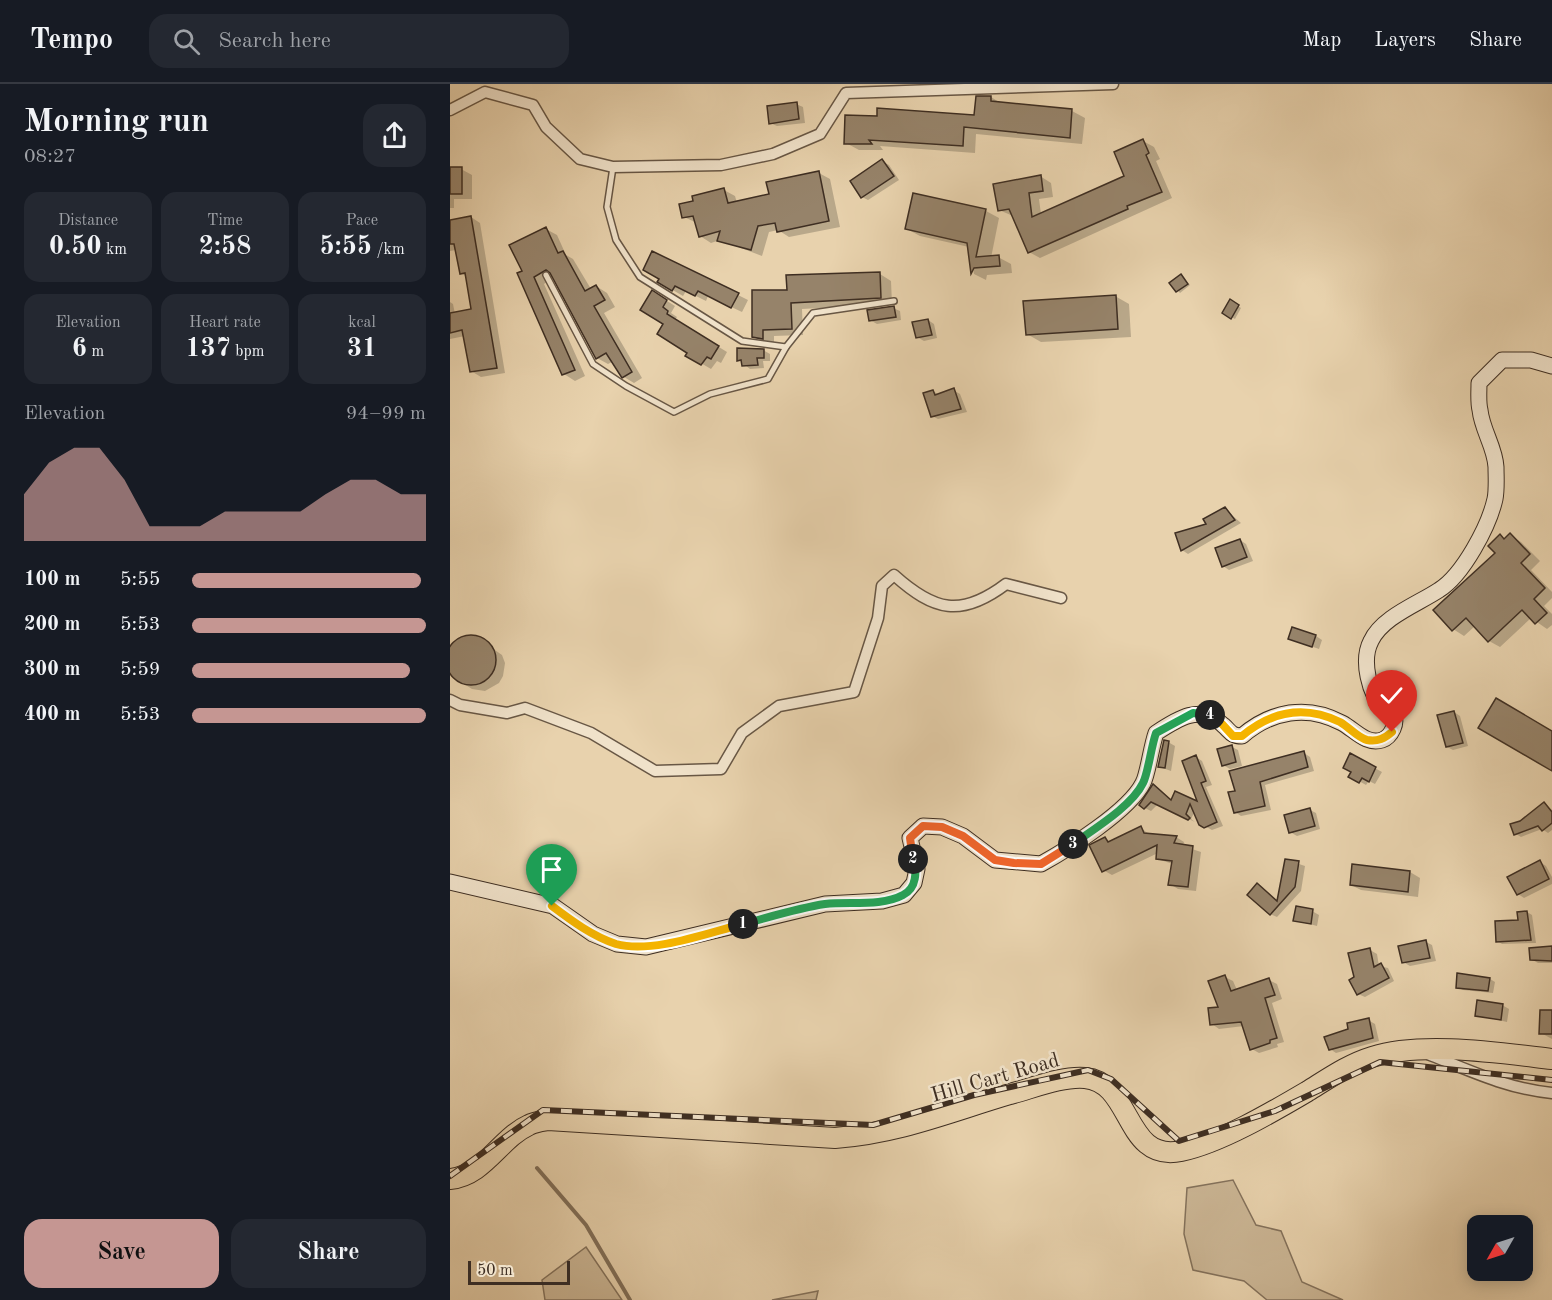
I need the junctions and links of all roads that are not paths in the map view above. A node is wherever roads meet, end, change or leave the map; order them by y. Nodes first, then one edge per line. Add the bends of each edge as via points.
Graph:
1 (1113, 84) edge
2 (450, 110) edge
3 (613, 167) junction
4 (546, 275) dead end
5 (894, 301) dead end
6 (786, 347) junction
7 (1552, 366) edge
8 (1062, 598) dead end
9 (450, 700) edge
10 (450, 882) edge
11 (1416, 1049) junction
12 (1552, 1059) edge
13 (1552, 1093) edge
14 (450, 1179) edge

1 - 3 street via 846,93 820,134 773,154 721,165
2 - 3 street via 484,92 533,105 546,127 580,159
3 - 6 lane via 607,207 616,240 640,277 742,341
4 - 6 lane via 593,364 674,412 710,394 768,379
5 - 6 lane via 813,313
7 - 10 main road via 1531,360 1502,360 1479,383 1479,411 1496,465 1495,498 1468,559 1447,585 1382,626 1370,641 1366,665 1373,690 1395,721 1392,732 1382,740 1366,740 1342,723 1315,712 1283,712 1242,736 1233,736 1209,715 1193,713 1156,733 1143,783 1122,807 1041,864 995,860 963,836 942,827 923,826 910,838 917,869 914,883 904,895 882,901 825,904 646,948 617,944 592,934 552,906
8 - 9 street via 1006,584 969,607 941,604 914,593 894,575 882,586 878,618 854,693 779,706 742,733 721,769 655,771 591,733 525,708 507,713
11 - 12 highway, Hill Cart Road
11 - 13 street via 1492,1080
11 - 14 highway, Hill Cart Road via 1373,1056 1275,1111 1180,1151 1158,1150 1138,1136 1104,1082 1084,1078 1039,1086 886,1132 835,1138 548,1120 528,1125 479,1166

